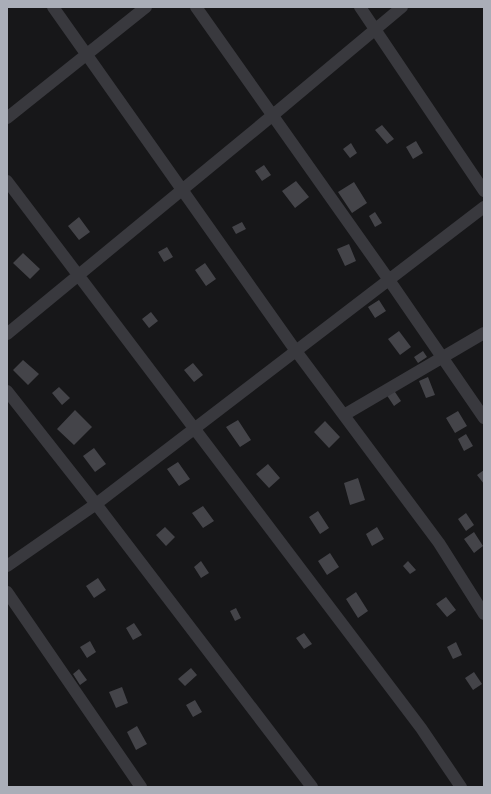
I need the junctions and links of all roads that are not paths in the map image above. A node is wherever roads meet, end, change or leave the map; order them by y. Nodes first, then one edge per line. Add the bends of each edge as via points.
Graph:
1 (53, 7) edge
2 (146, 7) edge
3 (196, 7) edge
4 (360, 7) edge
5 (402, 7) edge
6 (375, 28) junction
7 (87, 54) junction
8 (272, 116) junction
9 (7, 118) edge
10 (7, 180) edge
11 (182, 189) junction
12 (484, 191) edge
13 (484, 208) edge
14 (78, 275) junction
15 (389, 280) junction
16 (484, 333) edge
17 (7, 334) edge
18 (296, 351) junction
19 (443, 357) junction
20 (7, 391) edge
21 (344, 415) junction
22 (484, 418) edge
23 (194, 429) junction
24 (96, 504) junction
25 (7, 566) edge
26 (7, 592) edge
27 (484, 614) edge
28 (141, 787) edge
29 (312, 787) edge
30 (461, 787) edge

1 - 7 street
2 - 7 street
3 - 8 street
4 - 6 street
5 - 6 street
6 - 8 street
6 - 12 street
7 - 9 street
7 - 11 street
8 - 11 street
8 - 15 street
10 - 14 street
11 - 14 street
11 - 18 street
13 - 15 street
14 - 17 street
14 - 23 street
15 - 18 street
15 - 19 street
16 - 19 street
18 - 21 street
18 - 23 street
19 - 21 street
19 - 22 street
20 - 24 street
21 - 27 street via 439,543
23 - 24 street
23 - 30 street via 421,728
24 - 25 street
24 - 29 street
26 - 28 street

